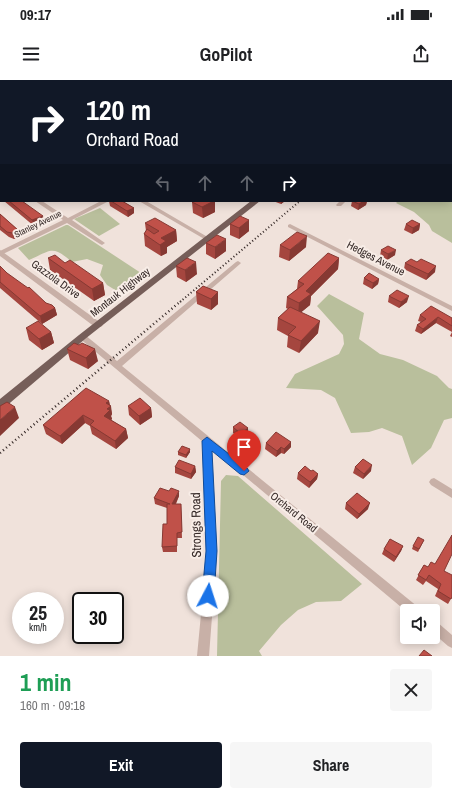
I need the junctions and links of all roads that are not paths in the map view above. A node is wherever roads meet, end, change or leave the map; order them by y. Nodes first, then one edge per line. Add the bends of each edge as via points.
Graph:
1 (40, 202) edge
2 (104, 202) edge
3 (144, 202) edge
4 (255, 202) edge
5 (67, 220) junction
6 (290, 226) dead end
7 (208, 239) junction
8 (102, 243) dead end
9 (0, 253) edge
10 (238, 263) dead end
11 (452, 309) edge
12 (98, 325) junction
13 (82, 337) junction
14 (118, 366) junction
15 (0, 405) edge
16 (207, 441) junction
17 (434, 482) dead end
18 (452, 494) edge
19 (405, 604) edge
20 (440, 632) edge
21 (452, 642) edge
22 (203, 656) edge

1 - 5 street
2 - 5 street, Stanley Avenue
3 - 7 street
4 - 7 main road, Montauk Highway
5 - 8 street
5 - 9 street, Stanley Avenue
6 - 11 street, Hedges Avenue
7 - 12 main road, Montauk Highway
9 - 12 street, Gazzola Drive
10 - 14 street
12 - 13 main road, Montauk Highway
13 - 14 street, Orchard Road
13 - 15 main road, Montauk Highway
14 - 16 street, Orchard Road
16 - 19 street, Orchard Road
16 - 22 street, Strongs Road via 212,551
17 - 18 street
20 - 21 street

